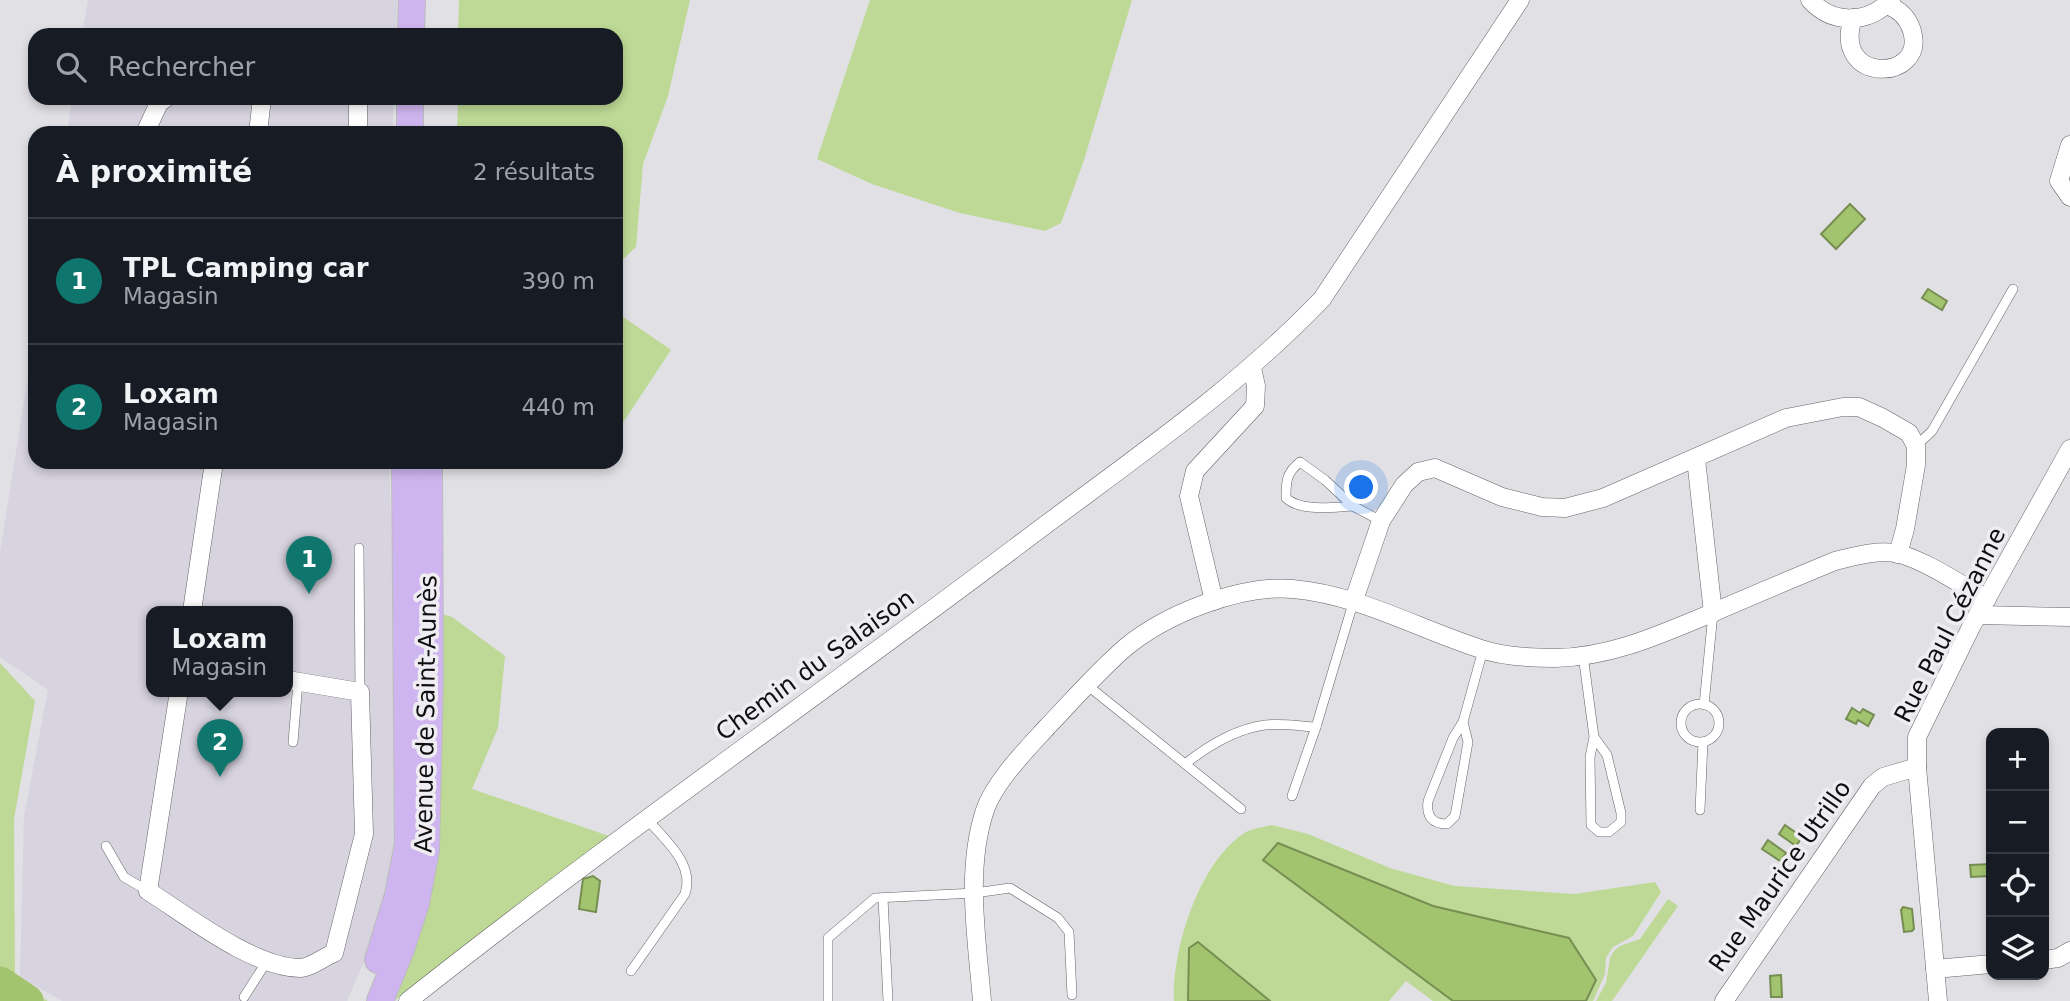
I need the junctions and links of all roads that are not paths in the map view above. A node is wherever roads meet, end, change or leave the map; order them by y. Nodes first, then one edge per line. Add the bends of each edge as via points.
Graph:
1 (412, 0) edge
2 (427, 0) edge
3 (1520, 0) edge
4 (1810, 0) edge
5 (1889, 2) edge
6 (1853, 18) junction
7 (411, 28) edge
8 (428, 28) edge
9 (158, 105) edge
10 (261, 105) edge
11 (358, 105) edge
12 (410, 105) edge
13 (428, 105) edge
14 (148, 126) edge
15 (259, 126) edge
16 (358, 126) edge
17 (410, 126) edge
18 (428, 126) edge
19 (2070, 145) edge
20 (2070, 197) edge
21 (2013, 289) dead end
22 (1252, 368) junction
23 (1916, 446) junction
24 (2070, 449) edge
25 (1696, 459) junction
26 (213, 469) edge
27 (405, 469) edge
28 (429, 469) edge
29 (1353, 506) junction
30 (1381, 521) junction
31 (359, 548) dead end
32 (1898, 554) junction
33 (1354, 600) junction
34 (1214, 601) junction
35 (193, 606) edge
36 (1982, 607) junction
37 (1713, 613) junction
38 (2070, 617) edge
39 (1483, 650) junction
40 (1583, 655) junction
41 (293, 681) edge
42 (1087, 685) junction
43 (360, 692) junction
44 (178, 697) edge
45 (1704, 705) junction
46 (1463, 722) junction
47 (1316, 727) junction
48 (1594, 737) junction
49 (293, 742) dead end
50 (1703, 742) junction
51 (1185, 764) junction
52 (1917, 767) junction
53 (1292, 796) dead end
54 (1241, 809) dead end
55 (1700, 810) dead end
56 (647, 819) junction
57 (106, 846) dead end
58 (148, 891) junction
59 (975, 893) junction
60 (883, 898) junction
61 (2070, 951) edge
62 (2049, 959) edge
63 (267, 961) junction
64 (1986, 964) edge
65 (1935, 969) junction
66 (632, 971) dead end
67 (1072, 995) dead end
68 (244, 997) dead end
69 (362, 1001) edge
70 (380, 1001) edge
71 (408, 1001) edge
72 (828, 1001) edge
73 (888, 1001) edge
74 (982, 1001) edge
75 (1724, 1001) edge
76 (1938, 1001) edge

1 - 7 main road
2 - 8 main road
3 - 22 street, Chemin du Salaison via 1322,299
4 - 6 street via 1832,16
5 - 6 street via 1876,12
5 - 6 street via 1903,14 1914,38 1912,51 1893,69 1870,68 1858,60 1850,44
9 - 14 street
10 - 15 street
11 - 16 street
12 - 17 main road
13 - 18 main road
19 - 20 street via 2059,181
21 - 23 lane via 1932,431
22 - 34 street via 1255,406 1195,471 1189,496
22 - 56 street, Chemin du Salaison
23 - 25 street via 1909,433 1883,418 1858,407 1843,407 1786,418
23 - 32 street
24 - 36 street, Rue Paul Cézanne
25 - 30 street via 1603,498 1565,508 1502,497 1435,468 1418,472 1404,485
25 - 37 street
26 - 35 street
27 - 69 main road, Avenue de Saint-Aunès via 408,844 384,945
28 - 70 main road, Avenue de Saint-Aunès via 426,850 416,902
29 - 29 lane via 1300,462 1286,478 1286,498 1293,505
29 - 30 lane
30 - 33 street
31 - 43 lane
32 - 36 street via 1938,572
32 - 37 street via 1865,553 1835,561
33 - 34 street via 1321,592 1265,589
33 - 39 street
33 - 47 lane
34 - 42 street via 1167,621 1127,646
36 - 38 street
36 - 52 street, Rue Paul Cézanne via 1917,737
37 - 40 street via 1620,650
37 - 45 lane
39 - 40 street via 1555,658
39 - 46 lane
40 - 48 lane
41 - 43 street
41 - 49 lane
42 - 51 lane
42 - 59 street via 1029,746 985,809 975,862
43 - 63 street via 364,834 334,953 302,969
44 - 58 street
45 - 50 lane via 1715,712 1719,724 1714,736
45 - 50 lane via 1687,709 1681,719 1686,736
46 - 46 lane via 1452,738 1428,801 1426,812 1440,824 1455,817 1468,742
47 - 51 lane via 1267,724 1238,732 1208,746
47 - 53 lane
48 - 48 lane via 1591,825 1599,832 1609,832 1621,822 1622,813 1606,755
50 - 55 lane
51 - 54 lane
52 - 65 street, Rue Paul Cézanne
52 - 75 street, Rue Maurice Utrillo via 1883,777 1872,786
56 - 66 lane via 685,865 688,884
56 - 71 street, Chemin du Salaison
57 - 58 lane via 124,877
58 - 63 street
59 - 60 lane
59 - 67 lane via 1010,888 1058,918 1069,932
59 - 74 street
60 - 72 lane via 875,898 828,938
60 - 73 lane
61 - 62 street
63 - 68 lane
64 - 65 street
65 - 76 street, Rue Paul Cézanne

